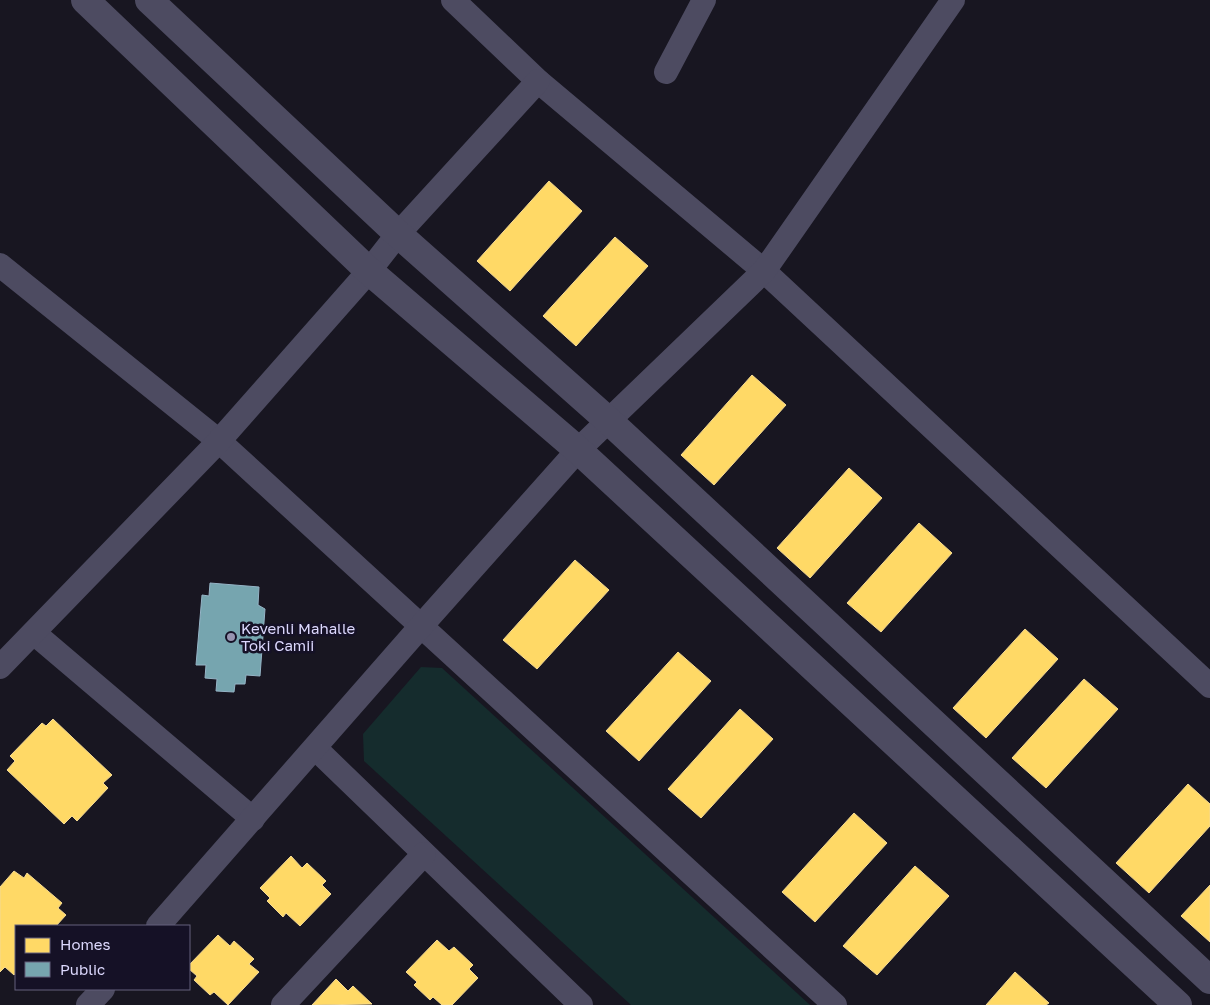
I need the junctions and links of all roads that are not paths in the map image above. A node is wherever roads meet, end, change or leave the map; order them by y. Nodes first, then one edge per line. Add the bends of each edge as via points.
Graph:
1 (85, 0) edge
2 (149, 0) edge
3 (454, 0) edge
4 (704, 0) edge
5 (953, 0) edge
6 (666, 72) dead end
7 (538, 81) junction
8 (398, 234) junction
9 (0, 265) edge
10 (369, 271) junction
11 (764, 271) junction
12 (610, 422) junction
13 (219, 441) junction
14 (578, 450) junction
15 (422, 625) junction
16 (34, 633) junction
17 (0, 667) edge
18 (1210, 686) edge
19 (316, 748) junction
20 (253, 820) junction
21 (424, 854) junction
22 (159, 925) edge
23 (1210, 980) edge
24 (102, 990) edge
25 (88, 1005) edge
26 (282, 1005) edge
27 (581, 1005) edge
28 (835, 1005) edge
29 (1178, 1005) edge

1 - 10 street
2 - 8 street
3 - 7 street
4 - 6 street
5 - 11 street
7 - 8 street
7 - 11 street
8 - 10 street
8 - 12 street
9 - 13 street
10 - 13 street
10 - 14 street
11 - 12 street
11 - 18 street
12 - 14 street
12 - 23 street
13 - 15 street
13 - 16 street
14 - 15 street
14 - 29 street
15 - 19 street
15 - 28 street
16 - 17 street
16 - 20 street
19 - 20 street
19 - 21 street
20 - 22 street
21 - 26 street
21 - 27 street
24 - 25 street

